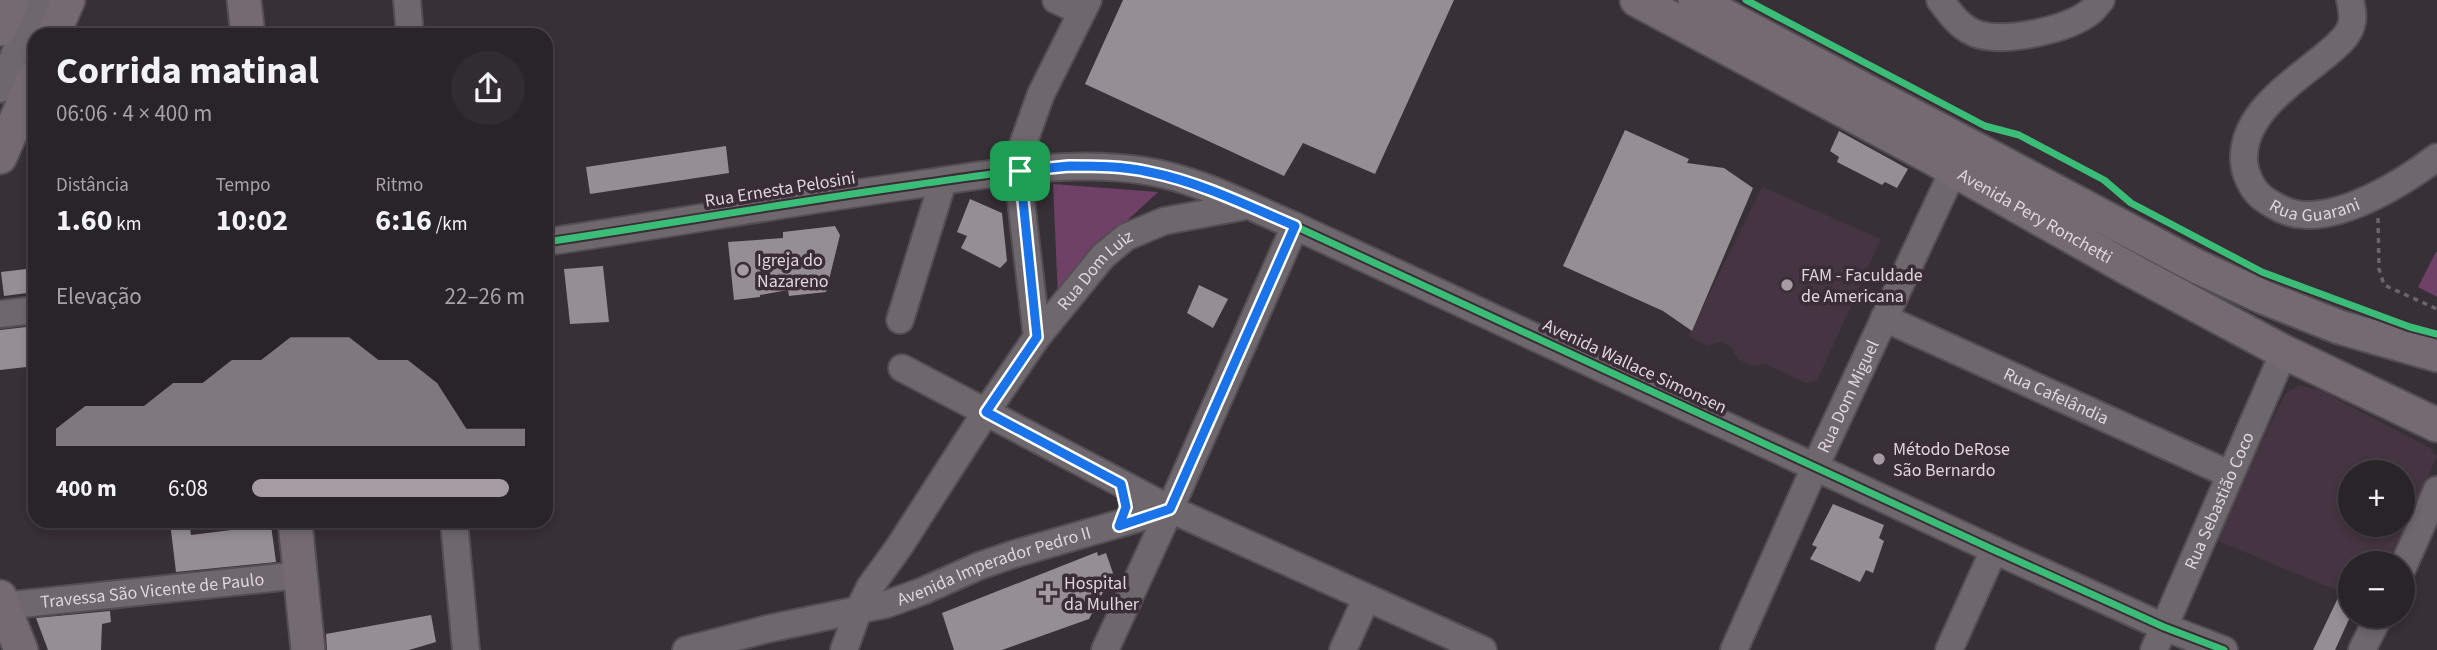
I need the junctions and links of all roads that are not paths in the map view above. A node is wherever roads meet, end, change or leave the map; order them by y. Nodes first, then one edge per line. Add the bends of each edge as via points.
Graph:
1 (12, 0) edge
2 (37, 0) edge
3 (68, 0) edge
4 (244, 0) edge
5 (407, 0) edge
6 (1056, 0) edge
7 (1637, 0) edge
8 (1695, 0) edge
9 (1940, 0) edge
10 (2101, 0) edge
11 (2350, 0) edge
12 (1085, 6) edge
13 (55, 28) edge
14 (247, 28) edge
15 (409, 28) edge
16 (0, 29) edge
17 (0, 89) edge
18 (28, 92) edge
19 (1960, 156) junction
20 (0, 157) edge
21 (2437, 157) edge
22 (1020, 171) junction
23 (943, 181) junction
24 (1248, 206) junction
25 (1295, 226) junction
26 (553, 241) edge
27 (28, 311) edge
28 (0, 314) edge
29 (1884, 318) junction
30 (900, 320) dead end
31 (1037, 337) junction
32 (2284, 352) junction
33 (2437, 355) edge
34 (902, 368) dead end
35 (986, 412) junction
36 (2437, 425) edge
37 (1815, 467) junction
38 (2229, 474) junction
39 (1121, 484) junction
40 (2437, 490) edge
41 (1170, 509) junction
42 (1119, 526) junction
43 (296, 528) edge
44 (455, 528) edge
45 (899, 547) junction
46 (1994, 550) junction
47 (2410, 551) edge
48 (301, 575) junction
49 (923, 591) junction
50 (1366, 599) junction
51 (2, 602) edge
52 (858, 611) junction
53 (2373, 628) edge
54 (2159, 638) edge
55 (728, 645) edge
56 (21, 650) edge
57 (308, 650) edge
58 (466, 650) edge
59 (686, 650) edge
60 (844, 650) edge
61 (1105, 650) edge
62 (1343, 650) edge
63 (1483, 650) edge
64 (1734, 650) edge
65 (1949, 650) edge
66 (2224, 650) edge
67 (2362, 650) edge

1 - 16 main road
2 - 17 street
3 - 13 main road
4 - 14 main road
5 - 15 street
6 - 12 street
7 - 19 main road, Avenida Pery Ronchetti
8 - 19 main road, Avenida Pery Ronchetti
9 - 10 street via 1966,28 2003,37 2070,23
11 - 21 street, Rua Guarani via 2352,24 2341,41 2262,110 2244,155 2247,177 2261,197 2282,211 2306,215 2335,211 2377,195
12 - 22 street via 1029,124
18 - 20 main road
19 - 29 street, Rua Dom Miguel
19 - 32 main road, Avenida Pery Ronchetti
19 - 33 main road, Avenida Pery Ronchetti via 2263,297 2339,327
22 - 23 street, Rua Ernesta Pelosini
22 - 24 street, Avenida Wallace Simonsen via 1105,166 1149,172
22 - 31 street
23 - 26 street, Rua Ernesta Pelosini
23 - 30 street
24 - 25 street, Avenida Wallace Simonsen
24 - 31 street, Rua Dom Luiz via 1164,221 1126,237 1103,256
25 - 37 street, Avenida Wallace Simonsen
25 - 41 street
27 - 28 street
29 - 37 street, Rua Dom Miguel
29 - 38 street, Rua Cafelândia
31 - 35 street, Rua Dom Luiz
32 - 36 main road, Avenida Pery Ronchetti
32 - 38 street, Rua Sebastião Coco
34 - 35 street
35 - 39 street
35 - 45 street, Rua Dom Luiz
37 - 46 street, Avenida Wallace Simonsen
37 - 64 street, Rua Dom Miguel
38 - 54 street, Rua Sebastião Coco
39 - 41 street
39 - 42 street via 1126,507
40 - 47 street
41 - 42 street, Avenida Imperador Pedro II
41 - 50 street
41 - 61 street
42 - 49 street, Avenida Imperador Pedro II via 1014,554
43 - 48 main road
44 - 58 street
45 - 49 street via 904,576
45 - 52 street, Rua Dom Luiz
46 - 54 street, Avenida Wallace Simonsen
46 - 65 street
48 - 51 street, Travessa São Vicente de Paulo
48 - 57 main road
49 - 52 street, Avenida Imperador Pedro II
50 - 62 street
50 - 63 street
51 - 56 main road
52 - 55 street, Avenida Imperador Pedro II
52 - 60 street, Rua Dom Luiz
53 - 67 street
54 - 66 street, Avenida Wallace Simonsen
55 - 59 street, Avenida Imperador Pedro II

